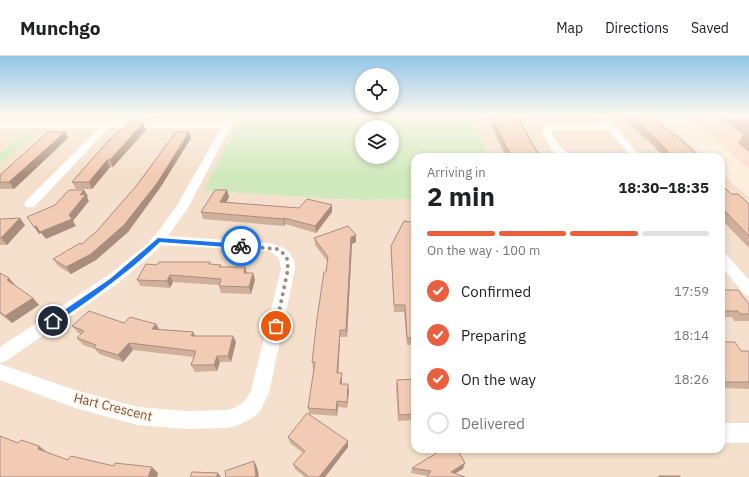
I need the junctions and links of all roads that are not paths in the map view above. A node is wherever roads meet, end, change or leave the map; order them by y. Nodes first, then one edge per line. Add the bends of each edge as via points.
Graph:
1 (97, 136) edge
2 (221, 136) edge
3 (548, 136) edge
4 (618, 136) edge
5 (560, 153) edge
6 (633, 153) edge
7 (30, 204) dead end
8 (158, 240) junction
9 (725, 261) edge
10 (749, 290) edge
11 (0, 356) edge
12 (0, 372) edge
13 (725, 433) edge
14 (749, 433) edge

1 - 7 street
2 - 8 street via 182,208
3 - 5 street
4 - 6 street
8 - 11 street via 112,280
8 - 12 street, Hart Crescent via 269,247 284,254 288,269 263,382 256,401 248,410 226,419 187,420 138,416 75,399
9 - 10 street
13 - 14 street

